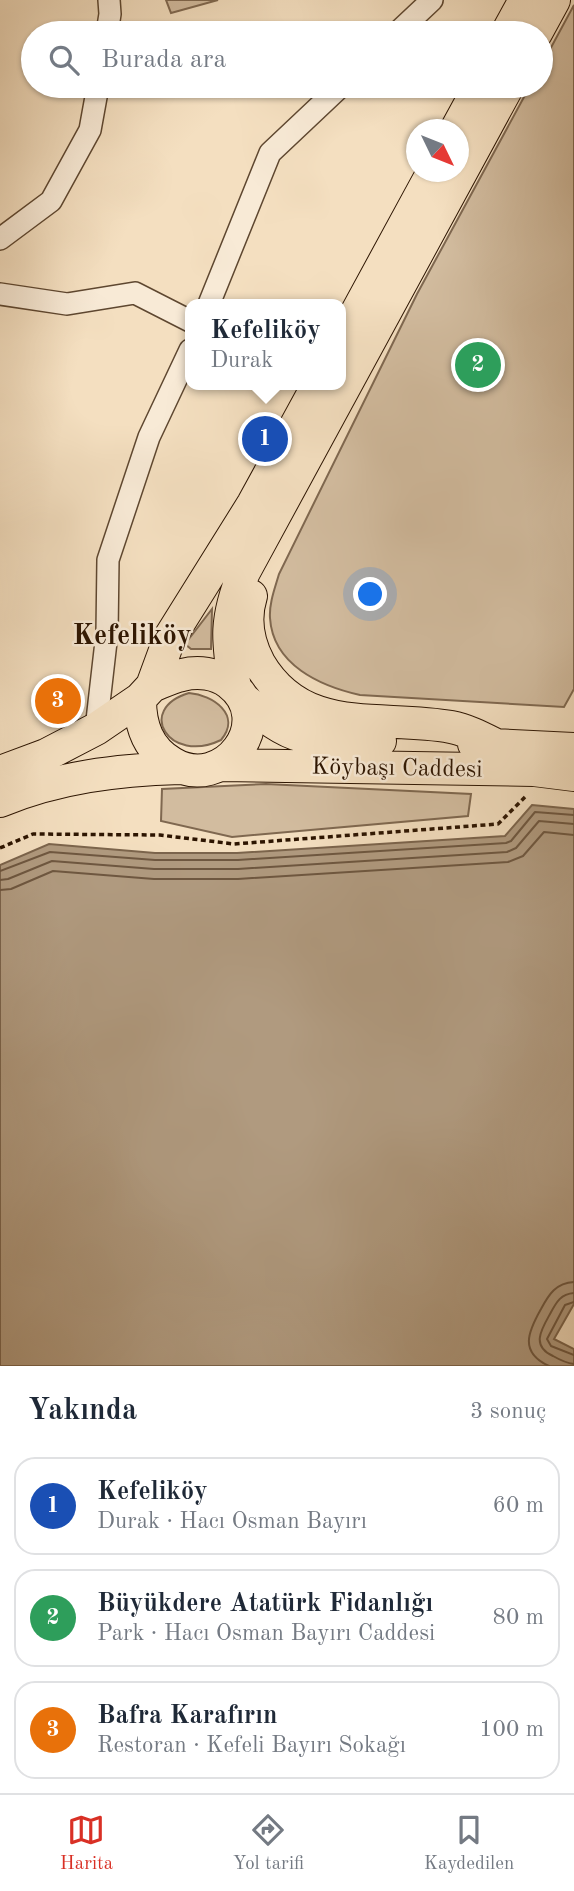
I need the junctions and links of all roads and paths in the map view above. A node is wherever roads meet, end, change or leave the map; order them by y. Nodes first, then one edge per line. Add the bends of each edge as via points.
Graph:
1 (109, 0) edge
2 (432, 0) edge
3 (525, 0) edge
4 (554, 0) edge
5 (109, 21) edge
6 (410, 21) edge
7 (514, 21) edge
8 (543, 21) edge
9 (96, 98) edge
10 (328, 98) edge
11 (473, 98) edge
12 (501, 98) edge
13 (462, 119) edge
14 (428, 182) edge
15 (0, 239) edge
16 (0, 294) edge
17 (211, 299) edge
18 (185, 318) edge
19 (346, 332) edge
20 (185, 360) edge
21 (346, 383) edge
22 (315, 390) edge
23 (342, 390) edge
24 (280, 504) junction
25 (146, 693) junction
26 (241, 694) junction
27 (96, 729) junction
28 (496, 745) junction
29 (574, 749) edge
30 (220, 765) junction
31 (180, 768) junction
32 (0, 772) edge
33 (574, 775) edge
34 (528, 794) dead end
35 (0, 801) edge
36 (0, 848) edge

1 - 5 street
2 - 6 street
3 - 7 main road
4 - 8 main road
9 - 15 street via 90,130 51,201
10 - 17 street via 270,153
11 - 13 main road
12 - 21 main road
14 - 19 main road
16 - 18 street via 67,304 135,293
20 - 27 street via 149,437 108,560 107,633
22 - 25 main road via 241,525 170,637
23 - 24 main road
24 - 26 main road via 244,572 230,613 227,633
24 - 28 main road via 247,608 257,658 279,690 293,702 338,717 452,727
25 - 26 main road via 195,673 213,674
25 - 27 main road
25 - 31 main road via 144,730 151,746
26 - 28 main road, Köybaşı Caddesi via 281,727 301,736
26 - 30 main road via 249,714 245,737 232,757
27 - 32 main road
28 - 29 main road, Köybaşı Caddesi
30 - 31 main road via 205,771
30 - 33 main road, Köybaşı Caddesi
31 - 35 main road via 80,776
34 - 36 path via 498,824 234,844 160,835 33,834

